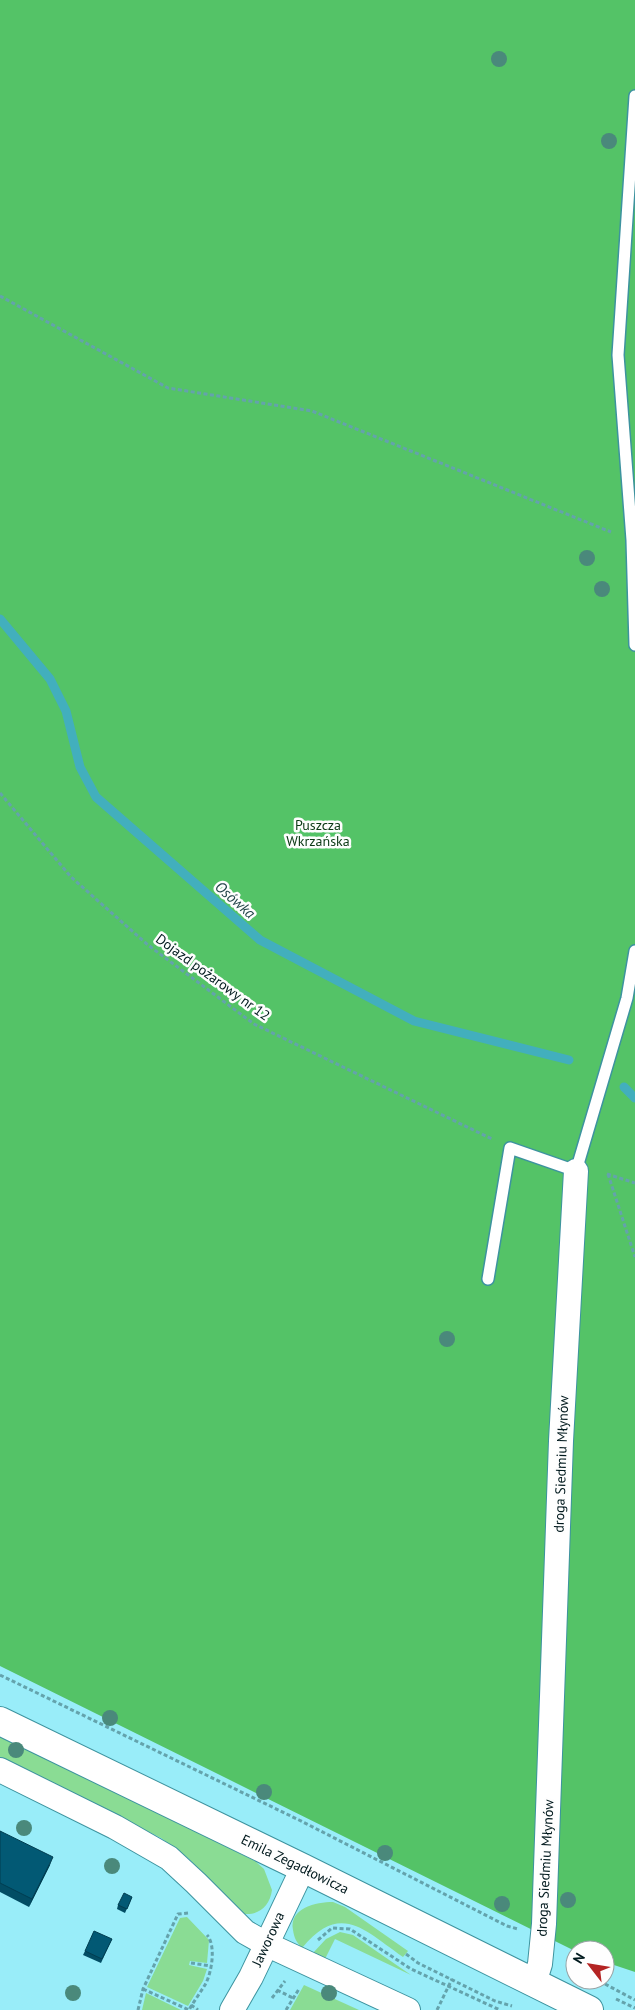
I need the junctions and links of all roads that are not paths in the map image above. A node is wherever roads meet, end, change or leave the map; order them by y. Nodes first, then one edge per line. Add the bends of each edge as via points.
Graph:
1 (635, 96) edge
2 (635, 645) edge
3 (635, 951) edge
4 (576, 1171) junction
5 (488, 1279) dead end
6 (0, 1721) edge
7 (0, 1770) edge
8 (303, 1868) junction
9 (266, 1944) junction
10 (534, 1983) junction
11 (232, 2010) edge
12 (408, 2010) edge
13 (589, 2010) edge

1 - 2 lane via 618,355 632,540
3 - 4 lane, droga Siedmiu Młynów via 627,998
4 - 5 lane via 510,1148
4 - 10 street, droga Siedmiu Młynów via 561,1441 542,1937 540,1964
6 - 8 main road, Emila Zegadłowicza
7 - 9 street via 115,1827 168,1858 245,1932
8 - 9 street, Jaworowa
8 - 10 main road, Emila Zegadłowicza
9 - 11 street, Jaworowa
9 - 12 street
10 - 13 main road, Emila Zegadłowicza

